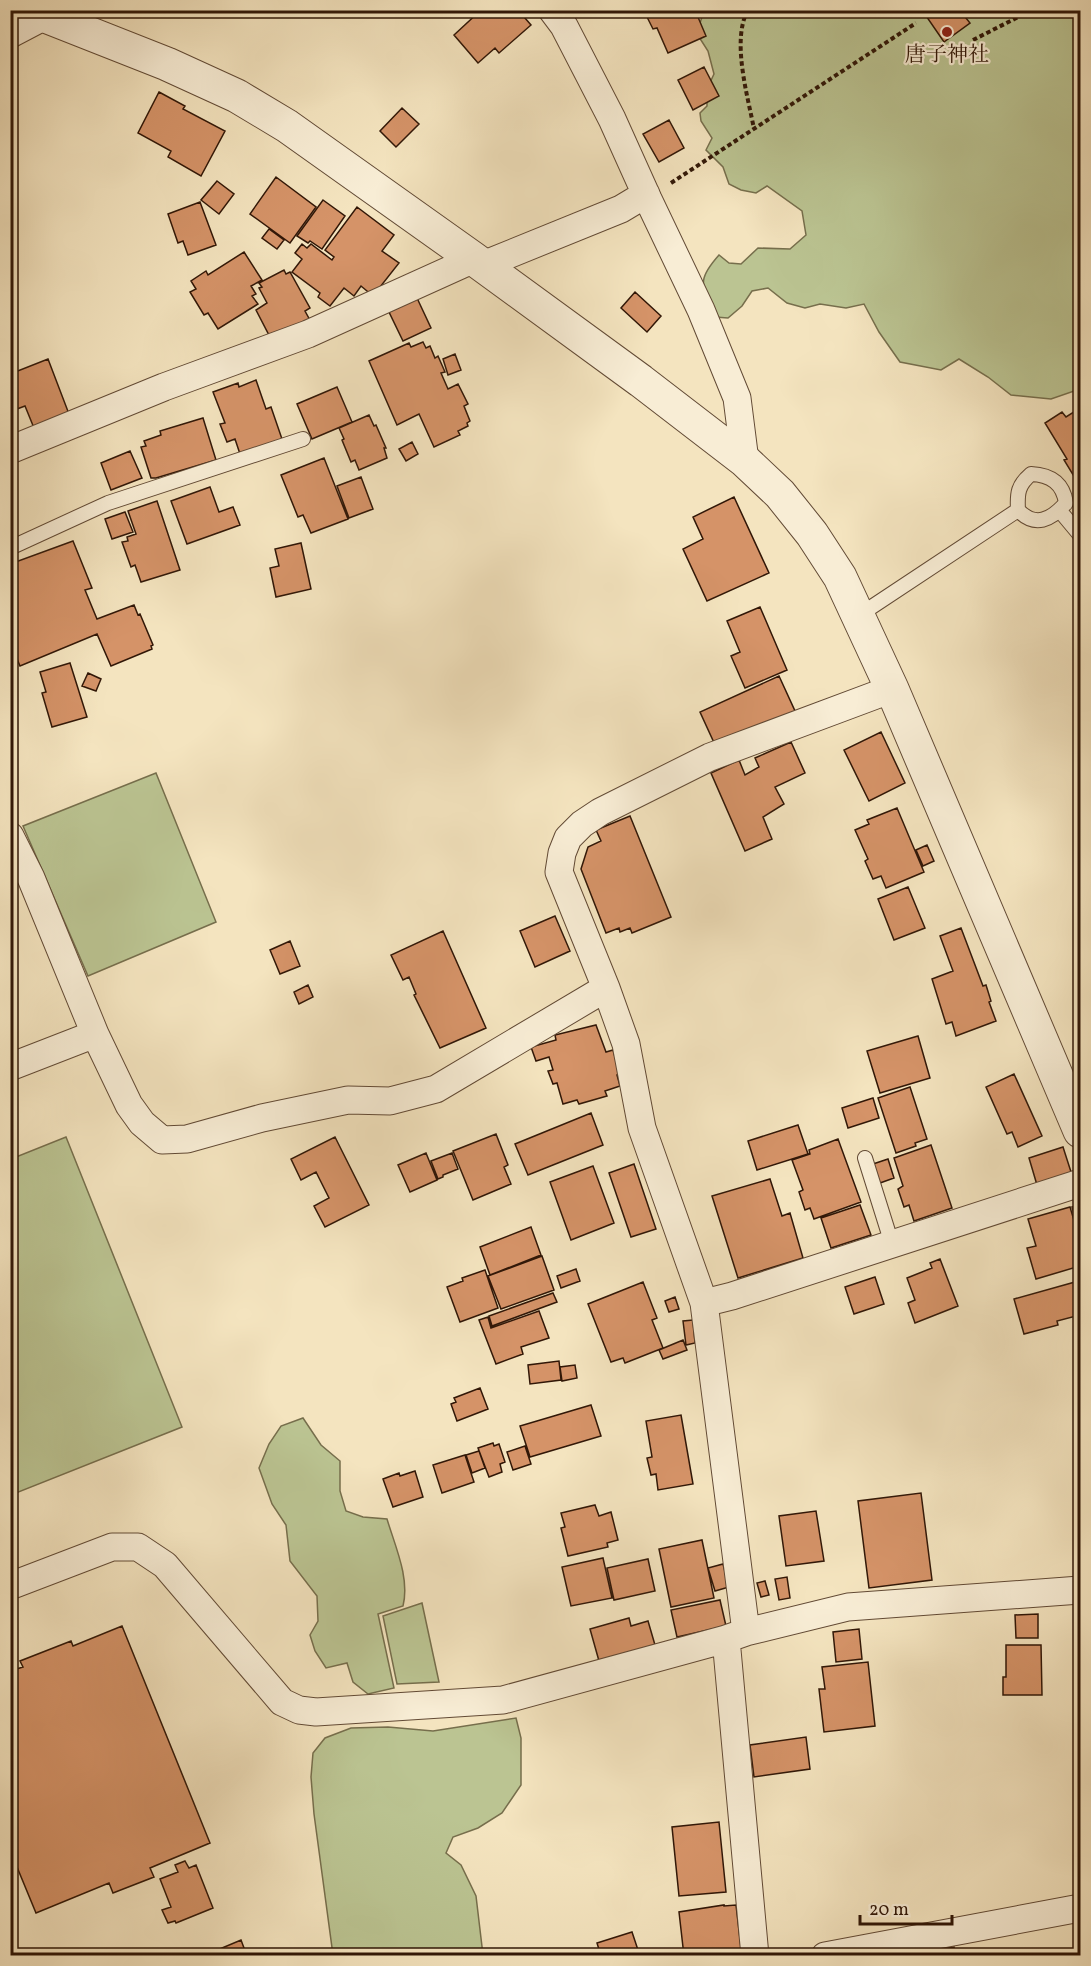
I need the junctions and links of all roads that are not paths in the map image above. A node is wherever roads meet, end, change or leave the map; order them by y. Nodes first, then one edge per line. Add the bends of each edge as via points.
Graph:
1 (552, 10) edge
2 (40, 12) edge
3 (10, 32) edge
4 (647, 196) junction
5 (479, 262) junction
6 (303, 439) dead end
7 (10, 450) edge
8 (745, 461) junction
9 (1018, 510) junction
10 (1060, 511) junction
11 (1080, 535) edge
12 (10, 548) edge
13 (858, 616) junction
14 (892, 689) junction
15 (10, 836) edge
16 (606, 988) junction
17 (95, 1034) junction
18 (10, 1067) edge
19 (1080, 1131) edge
20 (865, 1158) dead end
21 (1080, 1183) edge
22 (892, 1244) junction
23 (704, 1303) junction
24 (10, 1586) edge
25 (1080, 1590) edge
26 (736, 1635) junction
27 (1080, 1908) edge
28 (755, 1956) edge
29 (825, 1956) edge

1 - 4 street via 612,119
2 - 3 street
2 - 5 street via 237,96 296,132
4 - 5 street
4 - 8 street via 701,310 736,398
5 - 7 street via 308,334
5 - 8 street
6 - 12 lane via 108,503
8 - 13 street via 780,494 812,534 840,577
9 - 10 lane via 1032,520 1042,520
9 - 10 lane via 1017,493 1022,482 1031,474 1043,474 1053,478 1064,491 1066,503
9 - 13 lane
10 - 11 lane
13 - 14 street
14 - 16 street via 710,757 600,812 568,838 559,872
14 - 19 street
15 - 17 street
16 - 17 street via 436,1089 390,1101 348,1101 262,1118 187,1139 162,1140 142,1123 129,1105
16 - 23 street via 626,1044 642,1128
17 - 18 street
20 - 22 lane
21 - 22 street
22 - 23 street
23 - 26 street
24 - 26 street via 112,1547 138,1547 165,1564 282,1702 316,1712 503,1700
25 - 26 street via 848,1607
26 - 28 street
27 - 29 street

